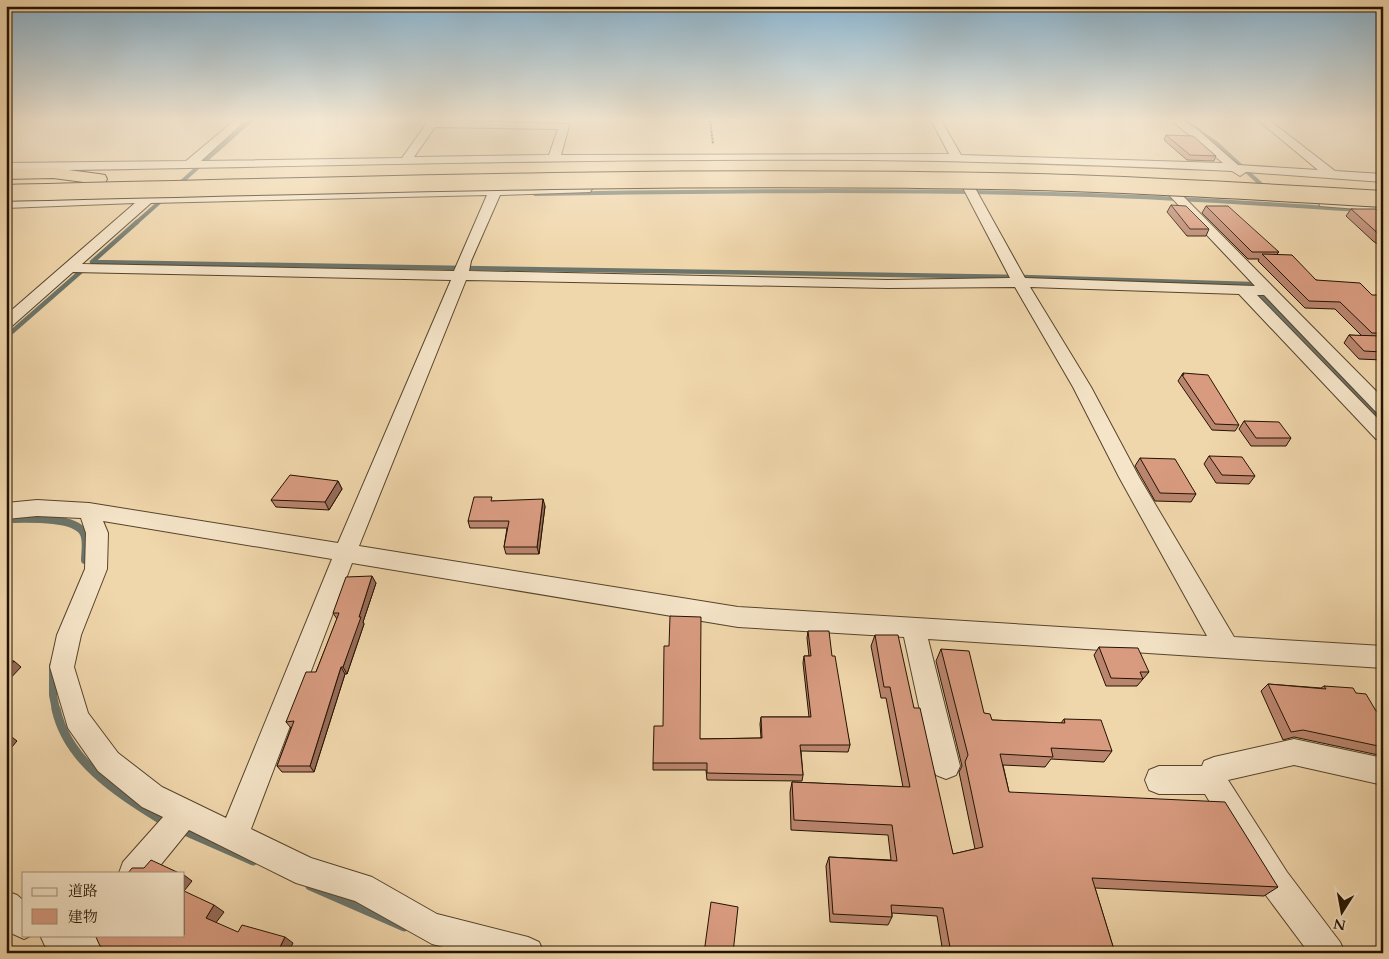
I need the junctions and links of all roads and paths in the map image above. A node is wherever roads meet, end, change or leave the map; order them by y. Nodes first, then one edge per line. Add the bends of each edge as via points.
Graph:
1 (192, 165) joint
2 (224, 165) edge
3 (1158, 165) edge
4 (1237, 165) edge
5 (1319, 165) edge
6 (6, 167) edge
7 (1243, 169) junction
8 (6, 174) edge
9 (1330, 174) junction
10 (1383, 178) edge
11 (99, 179) junction
12 (6, 181) edge
13 (1383, 185) edge
14 (970, 191) junction
15 (6, 193) edge
16 (495, 193) junction
17 (1176, 197) junction
18 (152, 199) junction
19 (1275, 200) junction
20 (6, 204) edge
21 (1380, 207) edge
22 (80, 269) junction
23 (461, 272) junction
24 (1018, 278) junction
25 (1256, 290) junction
26 (6, 323) edge
27 (1383, 409) edge
28 (1383, 435) edge
29 (6, 511) edge
30 (89, 511) junction
31 (345, 552) junction
32 (914, 628) junction
33 (1227, 648) junction
34 (1383, 657) edge
35 (946, 766) dead end
36 (1383, 772) edge
37 (1159, 780) dead end
38 (1212, 780) junction
39 (178, 822) junction
40 (233, 837) junction
41 (135, 872) edge
42 (6, 906) edge
43 (22, 921) edge
44 (528, 953) edge
45 (1329, 953) edge

1 - 2 street
1 - 6 street
3 - 7 street
4 - 7 street
5 - 9 street
7 - 9 street
7 - 19 street
8 - 11 highway via 53,173
9 - 10 street
9 - 21 street
11 - 12 highway
11 - 13 highway via 807,165 1076,169
14 - 16 street via 758,187
14 - 17 street
14 - 24 street
15 - 21 highway, bridge via 803,178 1197,187
16 - 18 street
16 - 23 street
17 - 19 street
17 - 25 street
18 - 20 street
18 - 22 street
19 - 21 street
22 - 23 street
22 - 26 street
23 - 24 street via 888,284
23 - 31 street
24 - 25 street
24 - 33 street via 1082,386 1129,478
25 - 27 street
25 - 28 street
29 - 30 street via 37,508
30 - 31 street
30 - 39 street via 97,533 96,569 69,635 62,667 77,719 108,762
31 - 32 street via 738,617
31 - 40 street
32 - 33 street
32 - 35 street
33 - 34 street
36 - 38 street via 1294,752 1214,770
37 - 38 street
38 - 45 street via 1276,883
39 - 40 street
39 - 41 street
40 - 44 street via 307,872 361,888 432,928
42 - 43 street

